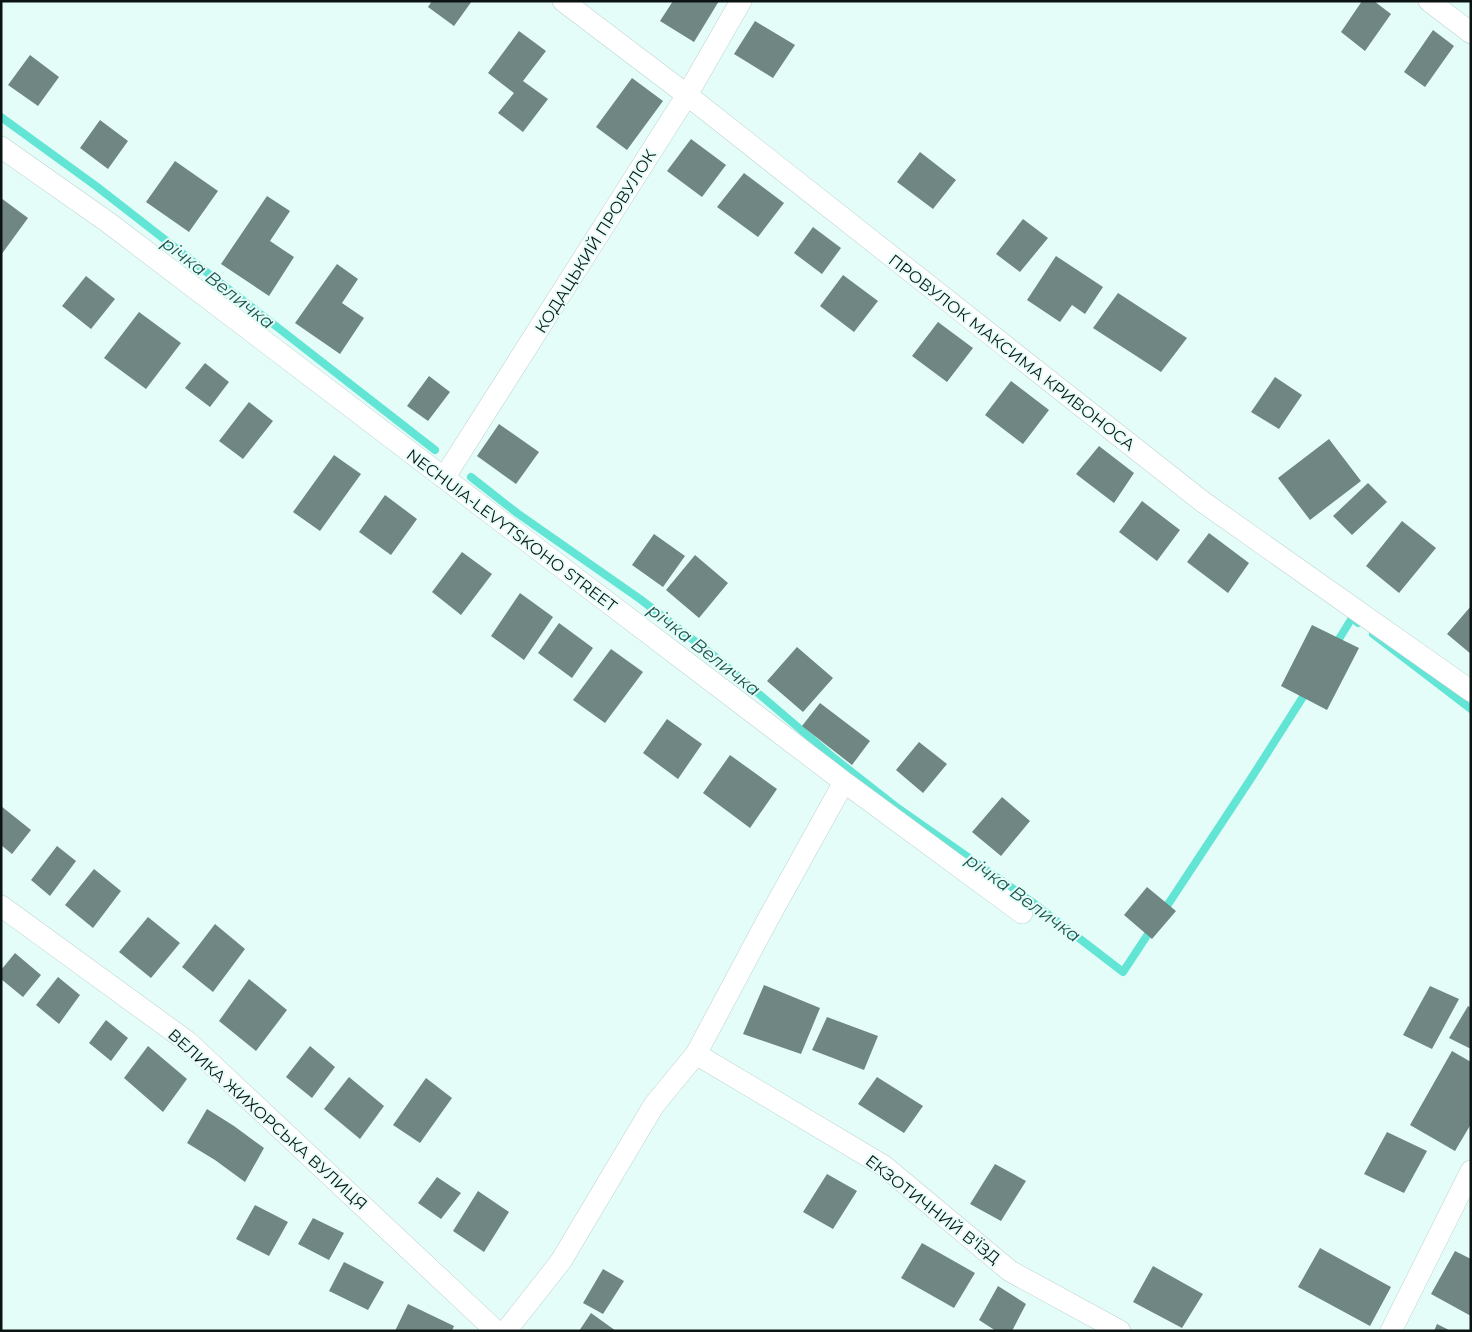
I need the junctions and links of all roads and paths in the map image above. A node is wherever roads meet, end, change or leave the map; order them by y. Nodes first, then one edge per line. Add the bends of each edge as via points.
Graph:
1 (563, 1) edge
2 (741, 1) edge
3 (1429, 1) edge
4 (1471, 33) edge
5 (687, 95) junction
6 (1, 147) edge
7 (444, 478) junction
8 (1471, 691) edge
9 (844, 782) junction
10 (1, 906) edge
11 (1022, 913) dead end
12 (696, 1054) junction
13 (1471, 1171) edge
14 (496, 1331) edge
15 (506, 1331) edge
16 (1120, 1331) edge
17 (1391, 1331) edge

1 - 5 street, ПРОВУЛОК МАКСИМА КРИВОНОСА
2 - 5 street, КОДАЦЬКИЙ ПРОВУЛОК
3 - 4 street
5 - 7 street, КОДАЦЬКИЙ ПРОВУЛОК
5 - 8 street, ПРОВУЛОК МАКСИМА КРИВОНОСА via 1203,502
6 - 7 street, NECHUIA-LEVYTSKOHO STREET via 117,229
7 - 9 street, NECHUIA-LEVYTSKOHO STREET
9 - 11 street, NECHUIA-LEVYTSKOHO STREET
9 - 12 street
10 - 14 street, ВЕЛИКА ЖИХОРСЬКА ВУЛИЦЯ via 188,1042
12 - 15 street via 654,1105 561,1261
12 - 16 street, ЕКЗОТИЧНИЙ В'ЇЗД via 884,1166 1010,1271
13 - 17 street

